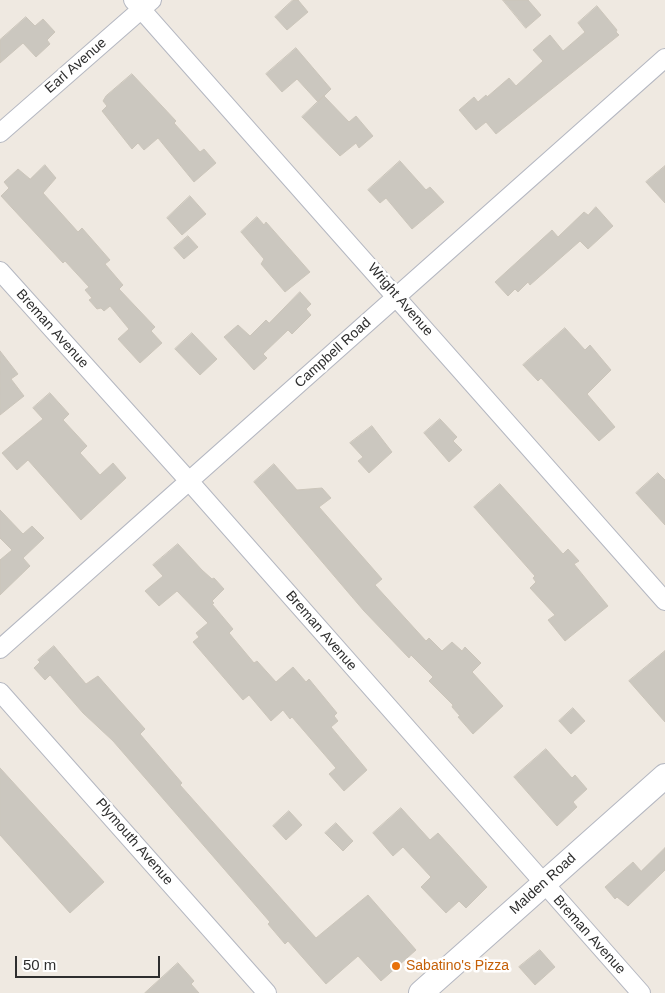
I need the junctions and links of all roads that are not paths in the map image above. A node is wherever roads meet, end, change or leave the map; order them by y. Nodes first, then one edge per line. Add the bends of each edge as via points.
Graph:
1 (142, 3) edge
2 (665, 58) edge
3 (0, 133) edge
4 (0, 271) edge
5 (397, 296) junction
6 (189, 481) junction
7 (665, 601) edge
8 (0, 649) edge
9 (0, 692) edge
10 (665, 776) edge
11 (543, 884) junction
12 (267, 993) edge
13 (421, 993) edge
14 (641, 993) edge

1 - 3 street, Earl Avenue
1 - 5 street, Wright Avenue
2 - 5 street, Campbell Road
4 - 6 street, Breman Avenue
5 - 6 street, Campbell Road
5 - 7 street, Wright Avenue
6 - 8 street, Campbell Road
6 - 11 street, Breman Avenue
9 - 12 street, Plymouth Avenue
10 - 11 street, Malden Road
11 - 13 street, Malden Road
11 - 14 street, Breman Avenue

